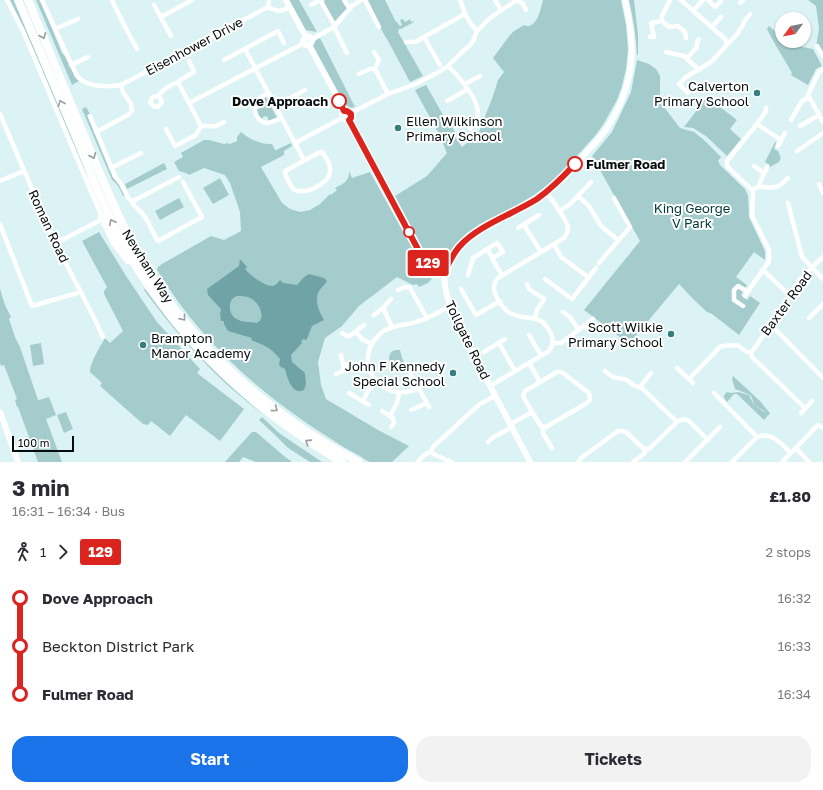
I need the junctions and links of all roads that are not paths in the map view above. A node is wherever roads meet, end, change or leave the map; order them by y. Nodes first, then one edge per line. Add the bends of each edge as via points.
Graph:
1 (7, 0) edge
2 (18, 0) edge
3 (28, 0) edge
4 (42, 0) edge
5 (120, 0) edge
6 (192, 0) edge
7 (269, 0) edge
8 (286, 0) edge
9 (320, 0) edge
10 (344, 0) edge
11 (361, 0) edge
12 (365, 0) edge
13 (460, 0) edge
14 (495, 0) edge
15 (518, 0) edge
16 (625, 0) edge
17 (670, 0) edge
18 (681, 0) edge
19 (703, 0) edge
20 (708, 0) edge
21 (721, 1) edge
22 (113, 2) edge
23 (154, 5) dead end
24 (311, 5) dead end
25 (268, 7) junction
26 (290, 7) junction
27 (350, 9) junction
28 (501, 10) junction
29 (526, 10) dead end
30 (693, 11) junction
31 (465, 14) junction
32 (750, 14) dead end
33 (161, 17) junction
34 (721, 17) dead end
35 (78, 19) dead end
36 (662, 21) junction
37 (334, 26) junction
38 (379, 27) dead end
39 (712, 27) junction
40 (55, 29) junction
41 (477, 31) junction
42 (170, 36) dead end
43 (424, 37) junction
44 (650, 37) dead end
45 (686, 38) dead end
46 (699, 39) dead end
47 (308, 41) junction
48 (406, 42) dead end
49 (284, 43) dead end
50 (726, 46) junction
51 (817, 46) dead end
52 (137, 49) dead end
53 (245, 49) junction
54 (374, 52) dead end
55 (666, 52) dead end
56 (347, 53) dead end
57 (823, 56) edge
58 (88, 57) dead end
59 (687, 58) junction
60 (224, 60) dead end
61 (189, 62) dead end
62 (71, 65) junction
63 (440, 65) dead end
64 (448, 66) junction
65 (255, 69) junction
66 (375, 69) junction
67 (823, 69) edge
68 (699, 70) junction
69 (359, 74) dead end
70 (480, 76) dead end
71 (178, 82) junction
72 (465, 84) junction
73 (121, 85) junction
74 (468, 89) junction
75 (305, 90) dead end
76 (688, 92) dead end
77 (268, 93) junction
78 (388, 94) junction
79 (158, 96) dead end
80 (809, 97) junction
81 (447, 101) dead end
82 (189, 103) junction
83 (275, 106) junction
84 (766, 108) dead end
85 (0, 114) edge
86 (819, 115) junction
87 (90, 116) dead end
88 (347, 117) junction
89 (281, 118) junction
90 (791, 120) dead end
91 (224, 122) dead end
92 (823, 122) edge
93 (758, 124) junction
94 (201, 126) junction
95 (800, 126) dead end
96 (470, 129) dead end
97 (166, 130) dead end
98 (96, 132) junction
99 (784, 133) dead end
100 (823, 133) edge
101 (781, 140) junction
102 (295, 143) junction
103 (778, 146) dead end
104 (797, 151) dead end
105 (141, 152) dead end
106 (304, 160) junction
107 (754, 166) dead end
108 (767, 167) dead end
109 (111, 168) junction
110 (24, 171) junction
111 (764, 173) junction
112 (179, 177) dead end
113 (788, 178) dead end
114 (0, 181) edge
115 (183, 182) dead end
116 (591, 182) dead end
117 (818, 184) dead end
118 (758, 187) junction
119 (752, 190) junction
120 (546, 192) junction
121 (823, 193) edge
122 (578, 196) junction
123 (614, 198) dead end
124 (132, 201) junction
125 (788, 203) dead end
126 (559, 211) junction
127 (539, 215) dead end
128 (102, 217) junction
129 (0, 224) edge
130 (524, 225) junction
131 (518, 228) dead end
132 (618, 240) junction
133 (56, 244) junction
134 (554, 244) junction
135 (487, 248) junction
136 (541, 252) junction
137 (823, 256) edge
138 (492, 260) junction
139 (600, 263) dead end
140 (812, 267) junction
141 (596, 268) dead end
142 (137, 269) junction
143 (763, 270) junction
144 (445, 271) junction
145 (468, 275) dead end
146 (502, 275) junction
147 (588, 278) junction
148 (545, 279) dead end
149 (823, 279) edge
150 (527, 288) dead end
151 (461, 289) dead end
152 (398, 290) dead end
153 (81, 292) junction
154 (789, 295) junction
155 (391, 299) dead end
156 (500, 301) junction
157 (823, 304) edge
158 (450, 306) junction
159 (743, 306) dead end
160 (383, 308) junction
161 (563, 312) dead end
162 (374, 315) dead end
163 (427, 318) junction
164 (535, 318) junction
165 (809, 318) dead end
166 (594, 319) dead end
167 (364, 324) dead end
168 (770, 324) junction
169 (585, 326) junction
170 (392, 327) junction
171 (579, 330) junction
172 (591, 331) dead end
173 (356, 332) junction
174 (342, 333) dead end
175 (529, 335) dead end
176 (103, 337) dead end
177 (505, 339) dead end
178 (499, 343) junction
179 (553, 343) junction
180 (372, 344) junction
181 (484, 352) dead end
182 (751, 352) junction
183 (541, 355) junction
184 (341, 356) dead end
185 (529, 362) junction
186 (344, 364) junction
187 (369, 364) junction
188 (677, 368) dead end
189 (515, 370) junction
190 (605, 371) dead end
191 (336, 374) dead end
192 (411, 374) dead end
193 (651, 374) dead end
194 (823, 378) edge
195 (688, 379) junction
196 (377, 382) junction
197 (540, 382) junction
198 (693, 383) dead end
199 (490, 386) junction
200 (640, 387) junction
201 (419, 388) junction
202 (349, 393) dead end
203 (399, 393) junction
204 (714, 393) dead end
205 (495, 396) junction
206 (363, 401) junction
207 (812, 401) dead end
208 (369, 404) dead end
209 (805, 408) junction
210 (411, 410) dead end
211 (382, 411) dead end
212 (0, 412) edge
213 (532, 412) junction
214 (801, 413) dead end
215 (390, 416) junction
216 (677, 422) junction
217 (511, 426) junction
218 (391, 427) dead end
219 (543, 427) junction
220 (720, 427) dead end
221 (821, 427) edge
222 (757, 437) junction
223 (708, 440) junction
224 (488, 442) dead end
225 (552, 448) dead end
226 (796, 448) junction
227 (646, 450) junction
228 (431, 452) junction
229 (791, 453) junction
230 (18, 462) edge
231 (342, 462) edge
232 (360, 462) edge
233 (418, 462) edge
234 (452, 462) edge
235 (530, 462) edge
236 (577, 462) edge
237 (633, 462) edge
238 (685, 462) edge
239 (732, 462) edge
240 (782, 462) edge
241 (809, 462) edge

1 - 128 street via 26,38
142 -> 2 highway, Newham Way via 108,214
3 -> 232 highway, Newham Way via 118,215 142,260 165,295 193,331 245,383 296,424
4 - 40 street
5 - 22 street
6 - 33 street
7 - 25 street
8 - 26 street
9 - 24 street
9 - 37 street
10 - 27 street
11 - 27 street
12 - 38 street
13 - 31 street
14 - 28 street
15 - 28 street
15 - 29 street
16 - 120 street via 632,56 623,98 613,119 600,137 559,182
17 - 36 street
18 - 30 street
19 - 30 street
20 - 21 street via 715,7
22 - 52 street
23 - 33 street
25 - 26 street via 282,11
25 - 73 street, Eisenhower Drive
26 - 47 street
27 - 37 street
28 - 41 street
30 - 39 street
31 - 41 street
31 - 43 street
32 - 50 street
33 - 42 street
34 - 39 street
35 - 40 street
36 - 44 street via 651,23 654,37
36 - 45 street via 669,27 678,26 685,32
37 - 47 street
37 - 56 street
39 - 50 street via 725,39
40 - 62 street
41 - 64 street via 473,41
43 - 48 street via 415,42
43 - 63 street
46 - 59 street via 697,47
47 - 65 street
47 - 88 street via 344,111 347,111
49 - 53 street via 278,31
50 - 68 street via 712,62
51 - 57 street
53 - 60 street
53 - 65 street
54 - 66 street via 379,60
55 - 59 street
58 - 62 street
59 - 68 street
61 - 71 street via 194,72
62 - 73 street via 77,76 87,83
64 - 72 street
64 - 78 street via 423,80
65 - 77 street
65 - 82 street
66 - 69 street
66 - 78 street
67 - 80 street via 809,91
68 - 76 street via 679,84
70 - 72 street
71 - 79 street via 164,89
71 - 82 street
72 - 74 street
73 - 98 street via 132,111
74 - 81 street
74 - 96 street via 477,105 478,114
75 - 83 street
77 - 83 street
77 - 89 street via 255,104 256,116 265,123
78 - 88 street
80 - 86 street
80 - 90 street via 802,101
82 - 94 street
83 - 89 street
84 - 93 street
85 - 110 street, Roman Road
86 - 92 street
86 - 95 street
87 - 98 street
88 - 102 street
88 - 144 street via 421,255 431,265
89 - 102 street
91 - 94 street via 216,126
93 - 101 street
93 - 119 street via 727,164
94 - 97 street via 196,135 175,146
98 - 109 street
99 - 101 street
100 - 104 street
101 - 103 street
102 - 106 street
105 - 109 street
106 - 106 street via 322,152 331,170 324,182 305,191 298,191 291,186 285,171
107 - 111 street
108 - 111 street
109 - 124 street
110 - 114 street
110 - 133 street, Roman Road
111 - 118 street
112 - 124 street
113 - 118 street via 779,186
115 - 124 street via 202,217 158,241 142,212
116 - 122 street
117 - 121 street
118 - 119 street
119 - 143 street via 752,216 769,250 769,261
120 - 126 street
120 - 144 street via 466,240 458,247
122 - 126 street
122 - 132 street via 589,206 601,226
123 - 132 street via 630,226
125 - 140 street via 801,254
126 - 134 street via 568,233
127 - 130 street
128 - 133 street
128 - 142 highway via 115,243
129 - 153 street via 32,306
130 - 131 street
130 - 136 street
132 - 139 street
133 - 153 street, Roman Road
134 - 136 street
134 - 147 street via 561,257
135 - 138 street
135 - 138 street via 497,243 502,252
135 - 145 street via 473,258
136 - 146 street
137 - 140 street, Baxter Road
138 - 146 street
140 - 149 street
140 - 154 street, Baxter Road
141 - 147 street
231 -> 142 highway, Newham Way via 282,424 220,372 172,319
143 - 154 street
143 - 159 street via 746,294 738,286 734,290 734,300
144 - 158 street, Tollgate Road via 446,294
146 - 156 street via 494,285 495,294
147 - 148 street via 572,298
150 - 164 street via 544,299
151 - 156 street via 476,315
152 - 163 street via 410,288
153 - 176 street, Roman Road
154 - 168 street, Baxter Road
155 - 160 street
156 - 164 street via 510,314
157 - 165 street
158 - 163 street
158 - 199 street, Tollgate Road
160 - 162 street
160 - 170 street
161 - 171 street
163 - 170 street
164 - 179 street via 548,328
166 - 169 street
167 - 173 street
168 - 182 street, Baxter Road
168 - 194 street
169 - 171 street
169 - 172 street
170 - 180 street via 380,333
171 - 179 street via 561,344
173 - 174 street via 350,336
173 - 180 street via 363,340
175 - 183 street
177 - 178 street
178 - 181 street
178 - 189 street
179 - 183 street via 549,351
180 - 187 street
182 - 195 street via 737,345 722,346
182 - 209 street via 752,357
183 - 185 street
184 - 186 street
185 - 189 street
185 - 197 street
186 - 187 street
186 - 191 street via 343,371
187 - 196 street
188 - 195 street
189 - 199 street
190 - 200 street via 613,377 627,380
192 - 201 street
193 - 200 street
195 - 198 street
196 - 203 street via 387,390
196 - 206 street via 370,388
197 - 213 street via 523,393
197 - 219 street via 560,372 588,393 590,398 589,402
199 - 205 street, Tollgate Road
200 - 216 street
201 - 203 street
201 - 210 street via 428,405
202 - 206 street
203 - 215 street
204 - 222 street
205 - 217 street, Tollgate Road
205 - 228 street via 480,404 442,438
206 - 208 street
207 - 209 street
209 - 214 street
211 - 215 street
212 - 230 street
213 - 217 street
213 - 219 street
215 - 218 street via 394,420
216 - 223 street via 681,419 687,420
216 - 227 street
217 - 224 street
217 - 235 street, Tollgate Road
219 - 225 street via 542,433
220 - 223 street
221 - 226 street via 818,426
222 - 229 street via 766,435 775,438
222 - 239 street
223 - 238 street
226 - 229 street
226 - 241 street
227 - 236 street via 626,432 618,431
227 - 237 street
228 - 233 street via 426,453
228 - 234 street
229 - 240 street

